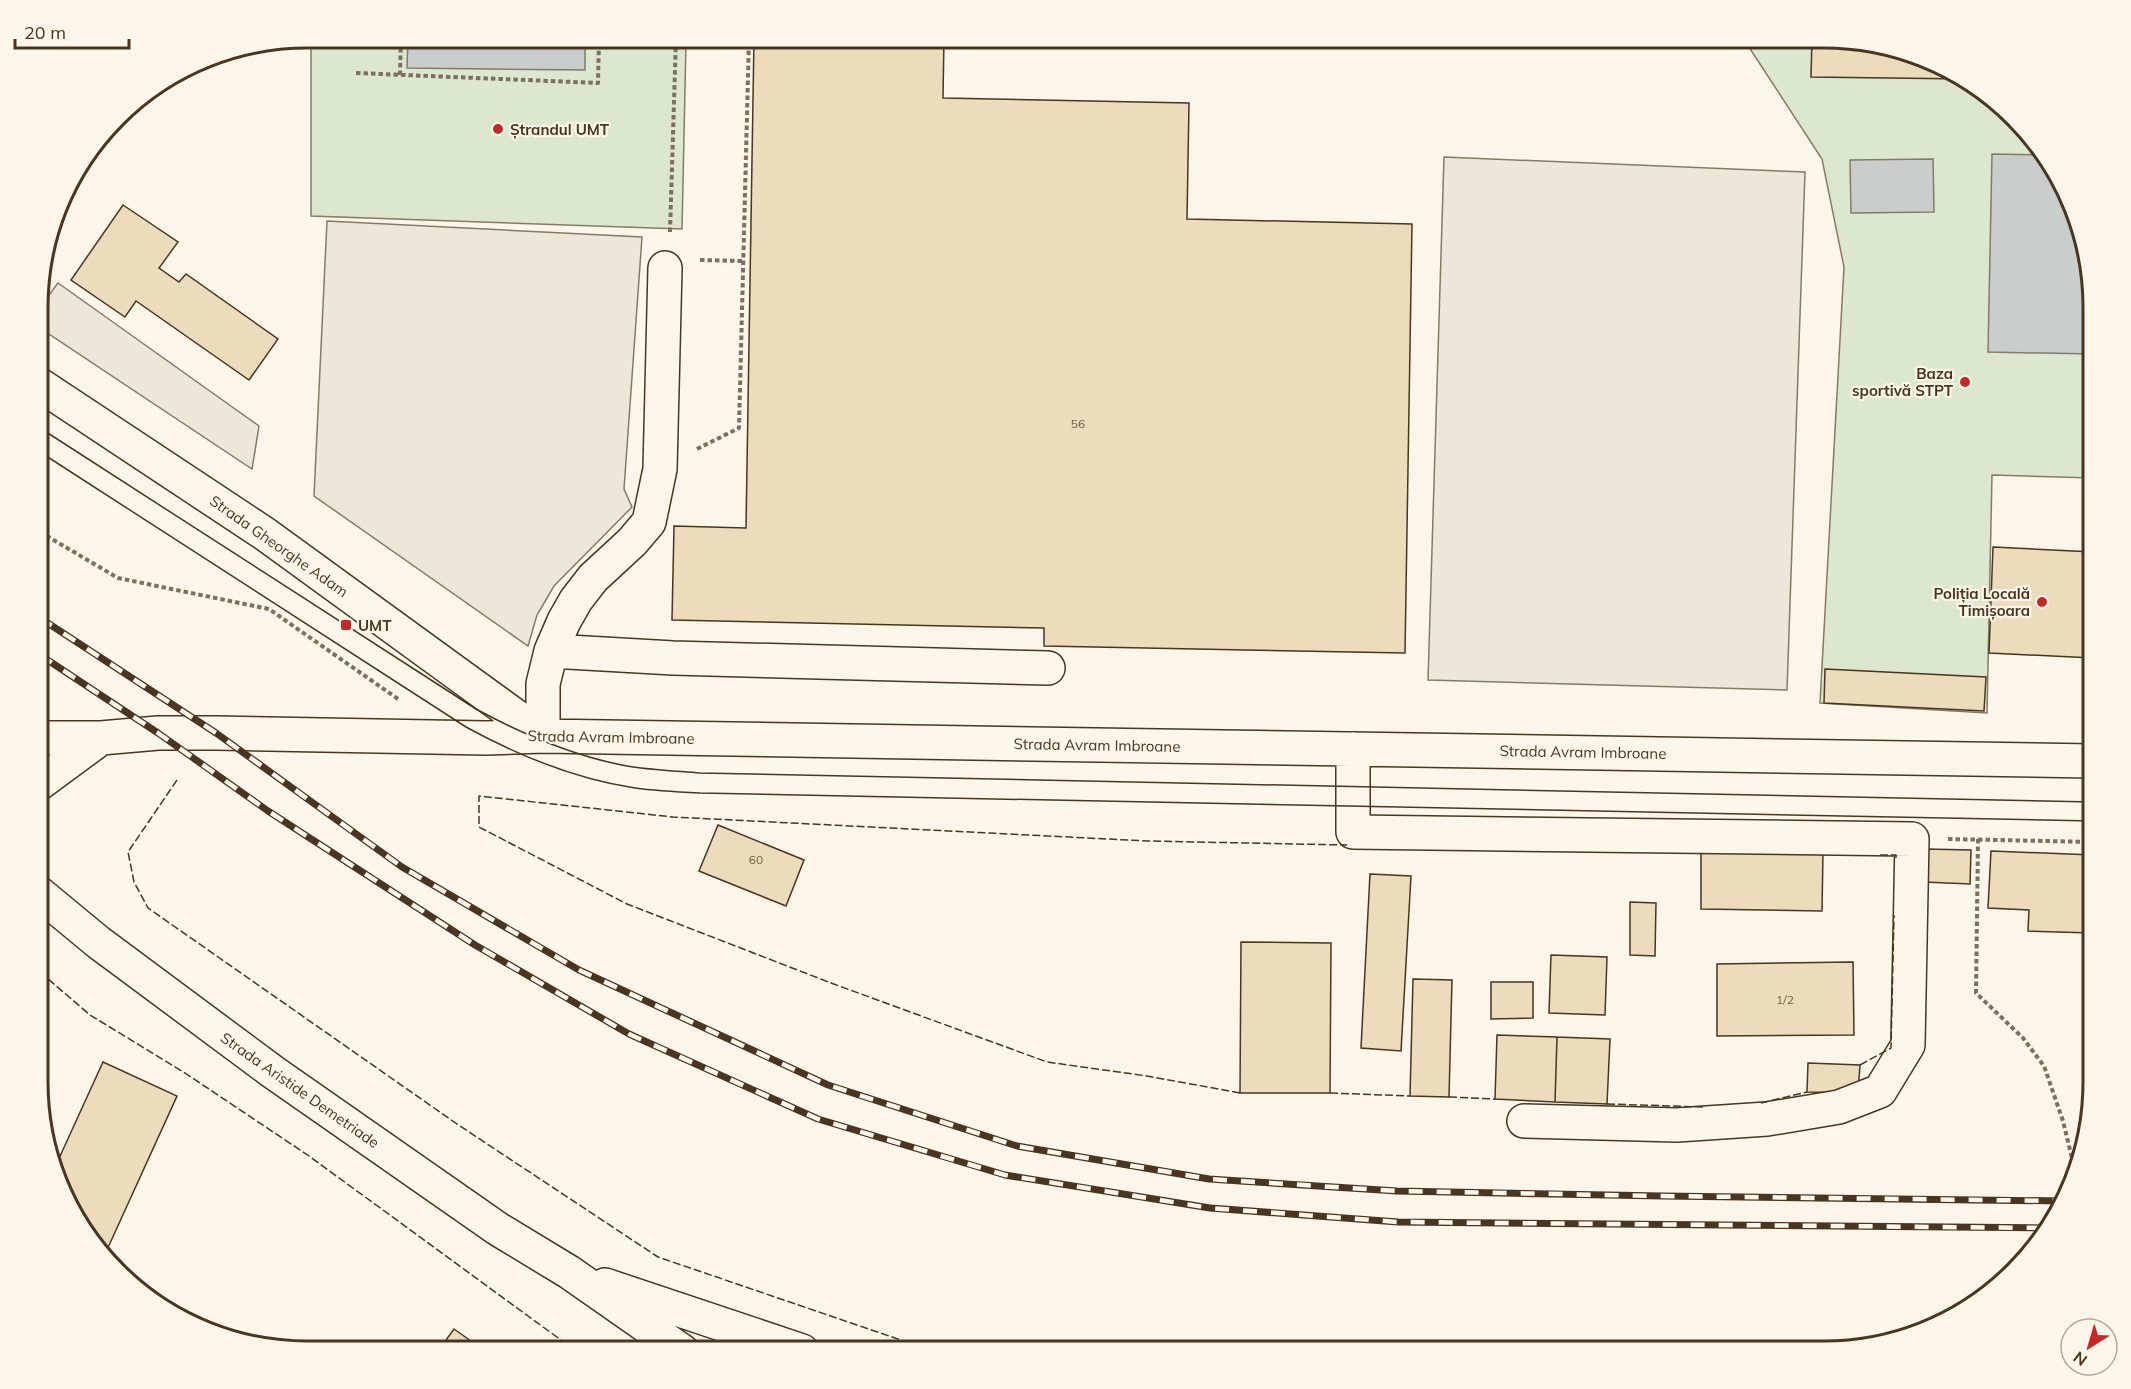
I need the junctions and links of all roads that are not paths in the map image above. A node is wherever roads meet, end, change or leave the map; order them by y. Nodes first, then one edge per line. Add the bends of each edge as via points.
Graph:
1 (667, 263) road end
2 (48, 390) edge
3 (551, 651) junction
4 (1048, 668) dead end
5 (543, 736) junction
6 (48, 738) edge
7 (101, 738) junction
8 (1353, 749) junction
9 (2083, 760) edge
10 (48, 777) edge
11 (48, 901) edge
12 (1524, 1121) dead end
13 (569, 1272) junction
14 (668, 1341) edge
15 (773, 1341) edge

1 - 3 street via 660,469 649,522 576,600
2 - 5 street, Strada Gheorghe Adam via 265,534
3 - 4 street
3 - 5 street via 543,684
5 - 7 street, Strada Avram Imbroane via 216,733
5 - 8 street, Strada Avram Imbroane
6 - 7 street, Strada Avram Imbroane
7 - 10 street
8 - 9 street, Strada Avram Imbroane
8 - 12 street via 1353,832 1912,838 1908,1045 1880,1091 1839,1107 1767,1119 1677,1125
11 - 13 street, Strada Aristide Demetriade via 273,1072 498,1229
13 - 14 street, Strada Aristide Demetriade
13 - 15 street, Strada Aristide Demetriade

